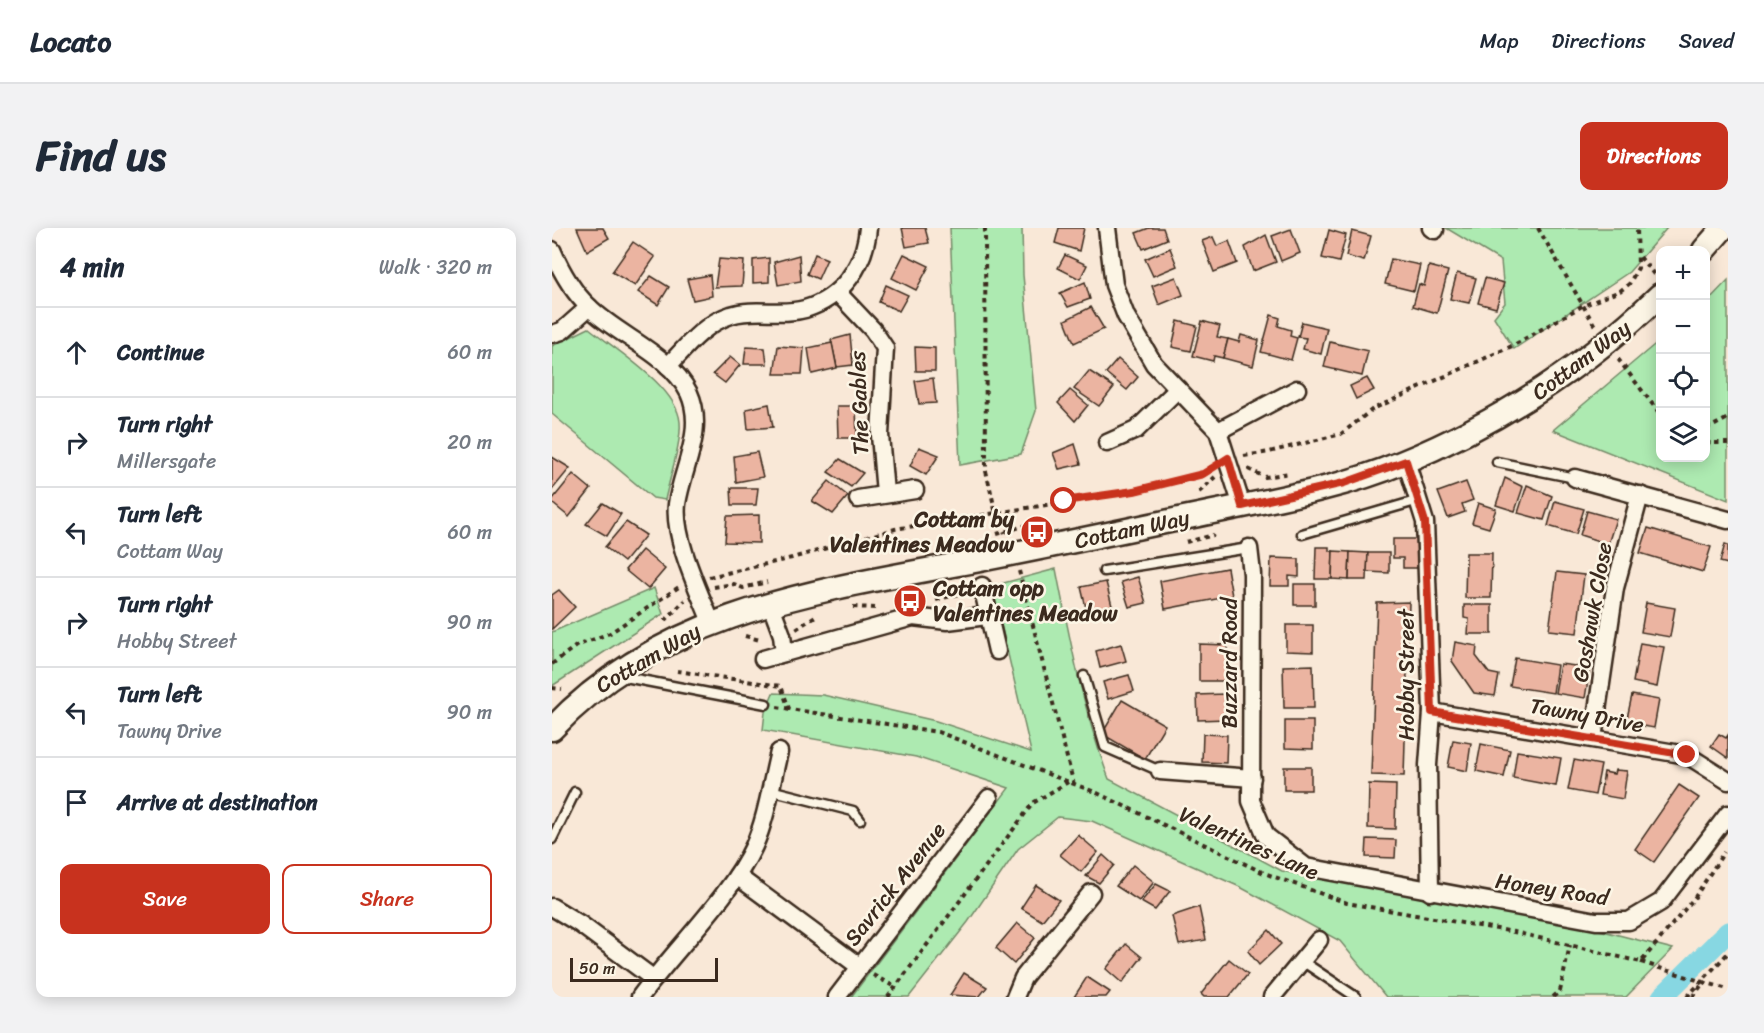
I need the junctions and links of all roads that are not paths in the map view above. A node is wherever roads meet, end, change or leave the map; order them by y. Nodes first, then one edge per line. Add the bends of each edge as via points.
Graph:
1 (868, 228) edge
2 (1107, 228) edge
3 (1723, 228) edge
4 (1707, 246) edge
5 (552, 250) edge
6 (1656, 289) edge
7 (837, 292) junction
8 (589, 308) junction
9 (552, 334) edge
10 (668, 366) junction
11 (1298, 388) dead end
12 (1178, 389) junction
13 (1218, 431) junction
14 (1107, 443) dead end
15 (1406, 461) junction
16 (1497, 462) dead end
17 (1575, 478) joint
18 (915, 490) dead end
19 (885, 494) junction
20 (1640, 495) junction
21 (858, 499) dead end
22 (1419, 500) junction
23 (1242, 506) junction
24 (1728, 520) edge
25 (1302, 534) dead end
26 (1249, 548) joint
27 (1104, 571) dead end
28 (982, 586) dead end
29 (770, 603) junction
30 (987, 616) junction
31 (711, 622) junction
32 (997, 651) dead end
33 (784, 653) junction
34 (763, 659) dead end
35 (614, 675) junction
36 (1084, 676) dead end
37 (766, 704) dead end
38 (1432, 712) junction
39 (552, 729) edge
40 (1593, 738) junction
41 (779, 752) dead end
42 (1160, 771) joint
43 (1252, 778) junction
44 (1728, 781) edge
45 (770, 790) junction
46 (575, 792) dead end
47 (990, 798) dead end
48 (1728, 814) edge
49 (860, 820) dead end
50 (552, 839) edge
51 (737, 876) junction
52 (1430, 892) junction
53 (1090, 893) dead end
54 (552, 908) edge
55 (1319, 940) dead end
56 (1302, 961) junction
57 (860, 967) junction
58 (654, 979) junction
59 (640, 997) edge
60 (837, 997) edge
61 (1015, 997) edge
62 (1272, 997) edge
63 (1356, 997) edge

1 - 7 street via 858,269
2 - 12 street via 1114,285 1125,316 1154,364
3 - 4 main road
5 - 8 street via 564,276
6 - 15 main road, Cottam Way via 1607,343 1528,400 1486,425
7 - 10 street via 804,310 732,314 703,330
7 - 19 street, The Gables via 885,348 880,435
8 - 9 street via 562,331
8 - 10 street
10 - 31 street via 688,392 695,417 691,452 677,506 682,545
11 - 13 street
12 - 13 street
12 - 14 street via 1136,430
13 - 23 street
15 - 22 street, Hobby Street
15 - 23 main road, Cottam Way via 1344,483
16 - 17 lane
17 - 20 street
18 - 19 street
19 - 21 street
20 - 24 street
20 - 40 street, Goshawk Close via 1615,588
22 - 25 lane
22 - 38 street, Hobby Street via 1425,522
23 - 29 main road, Cottam Way
26 - 27 lane
26 - 43 street, Buzzard Road
28 - 30 street
29 - 31 main road, Cottam Way
29 - 33 street
30 - 32 street
30 - 33 street via 947,621 913,617
31 - 35 main road, Cottam Way
33 - 34 street
35 - 37 lane
35 - 39 main road, Cottam Way
36 - 42 lane via 1105,747
38 - 40 street, Tawny Drive
38 - 52 street, Hobby Street via 1428,765
40 - 44 street, Tawny Drive via 1687,755
41 - 45 street
42 - 43 street
43 - 52 street, Buzzard Road via 1251,801 1266,836 1306,867
45 - 49 lane via 854,811
45 - 51 street via 754,846
46 - 50 lane
47 - 57 street, Savrick Avenue
48 - 52 street, Honey Road via 1661,902 1629,921 1596,921
51 - 57 street
51 - 58 street
53 - 61 street via 1023,978
54 - 58 street
55 - 56 street
56 - 62 street
56 - 63 lane
57 - 60 street, Savrick Avenue
58 - 59 street

